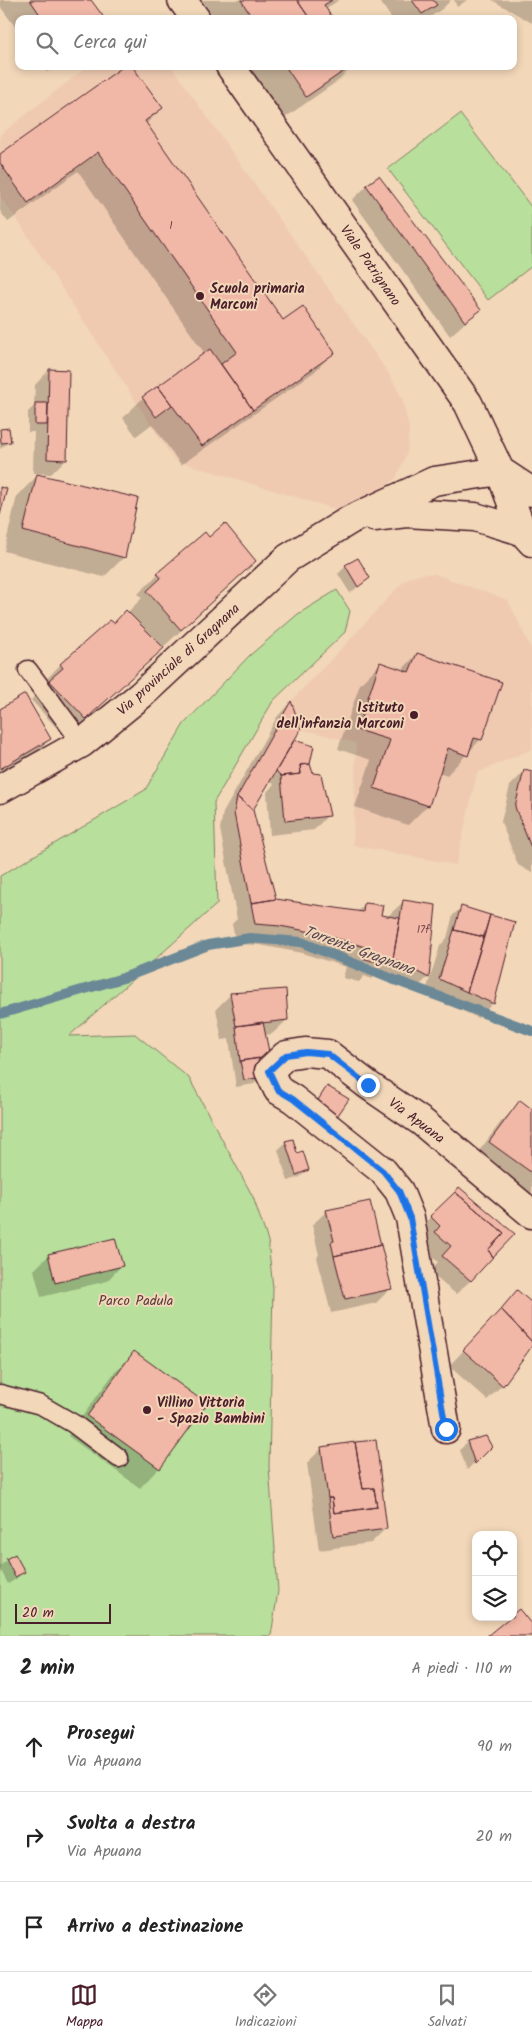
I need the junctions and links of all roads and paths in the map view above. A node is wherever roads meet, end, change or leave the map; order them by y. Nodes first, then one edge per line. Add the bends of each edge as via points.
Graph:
1 (182, 0) edge
2 (193, 15) edge
3 (233, 70) edge
4 (500, 472) junction
5 (532, 492) edge
6 (350, 520) junction
7 (527, 537) edge
8 (28, 670) dead end
9 (82, 744) junction
10 (0, 789) edge
11 (532, 1214) edge
12 (0, 1394) edge
13 (446, 1429) dead end
14 (119, 1458) dead end

1 - 2 street
3 - 4 street, Viale Potrignano via 468,403
4 - 5 street
4 - 6 street, Via provinciale di Gragnana via 434,481
4 - 7 street, Viale Potrignano
6 - 7 street via 406,513 448,514 474,517
6 - 9 street, Via provinciale di Gragnana via 288,558 141,695
8 - 9 lane
9 - 10 street, Via provinciale di Gragnana
11 - 13 street, Via Apuana via 422,1122 328,1054 306,1052 286,1055 269,1071 278,1090 383,1171 399,1191 410,1218
12 - 14 lane via 41,1405 74,1424

